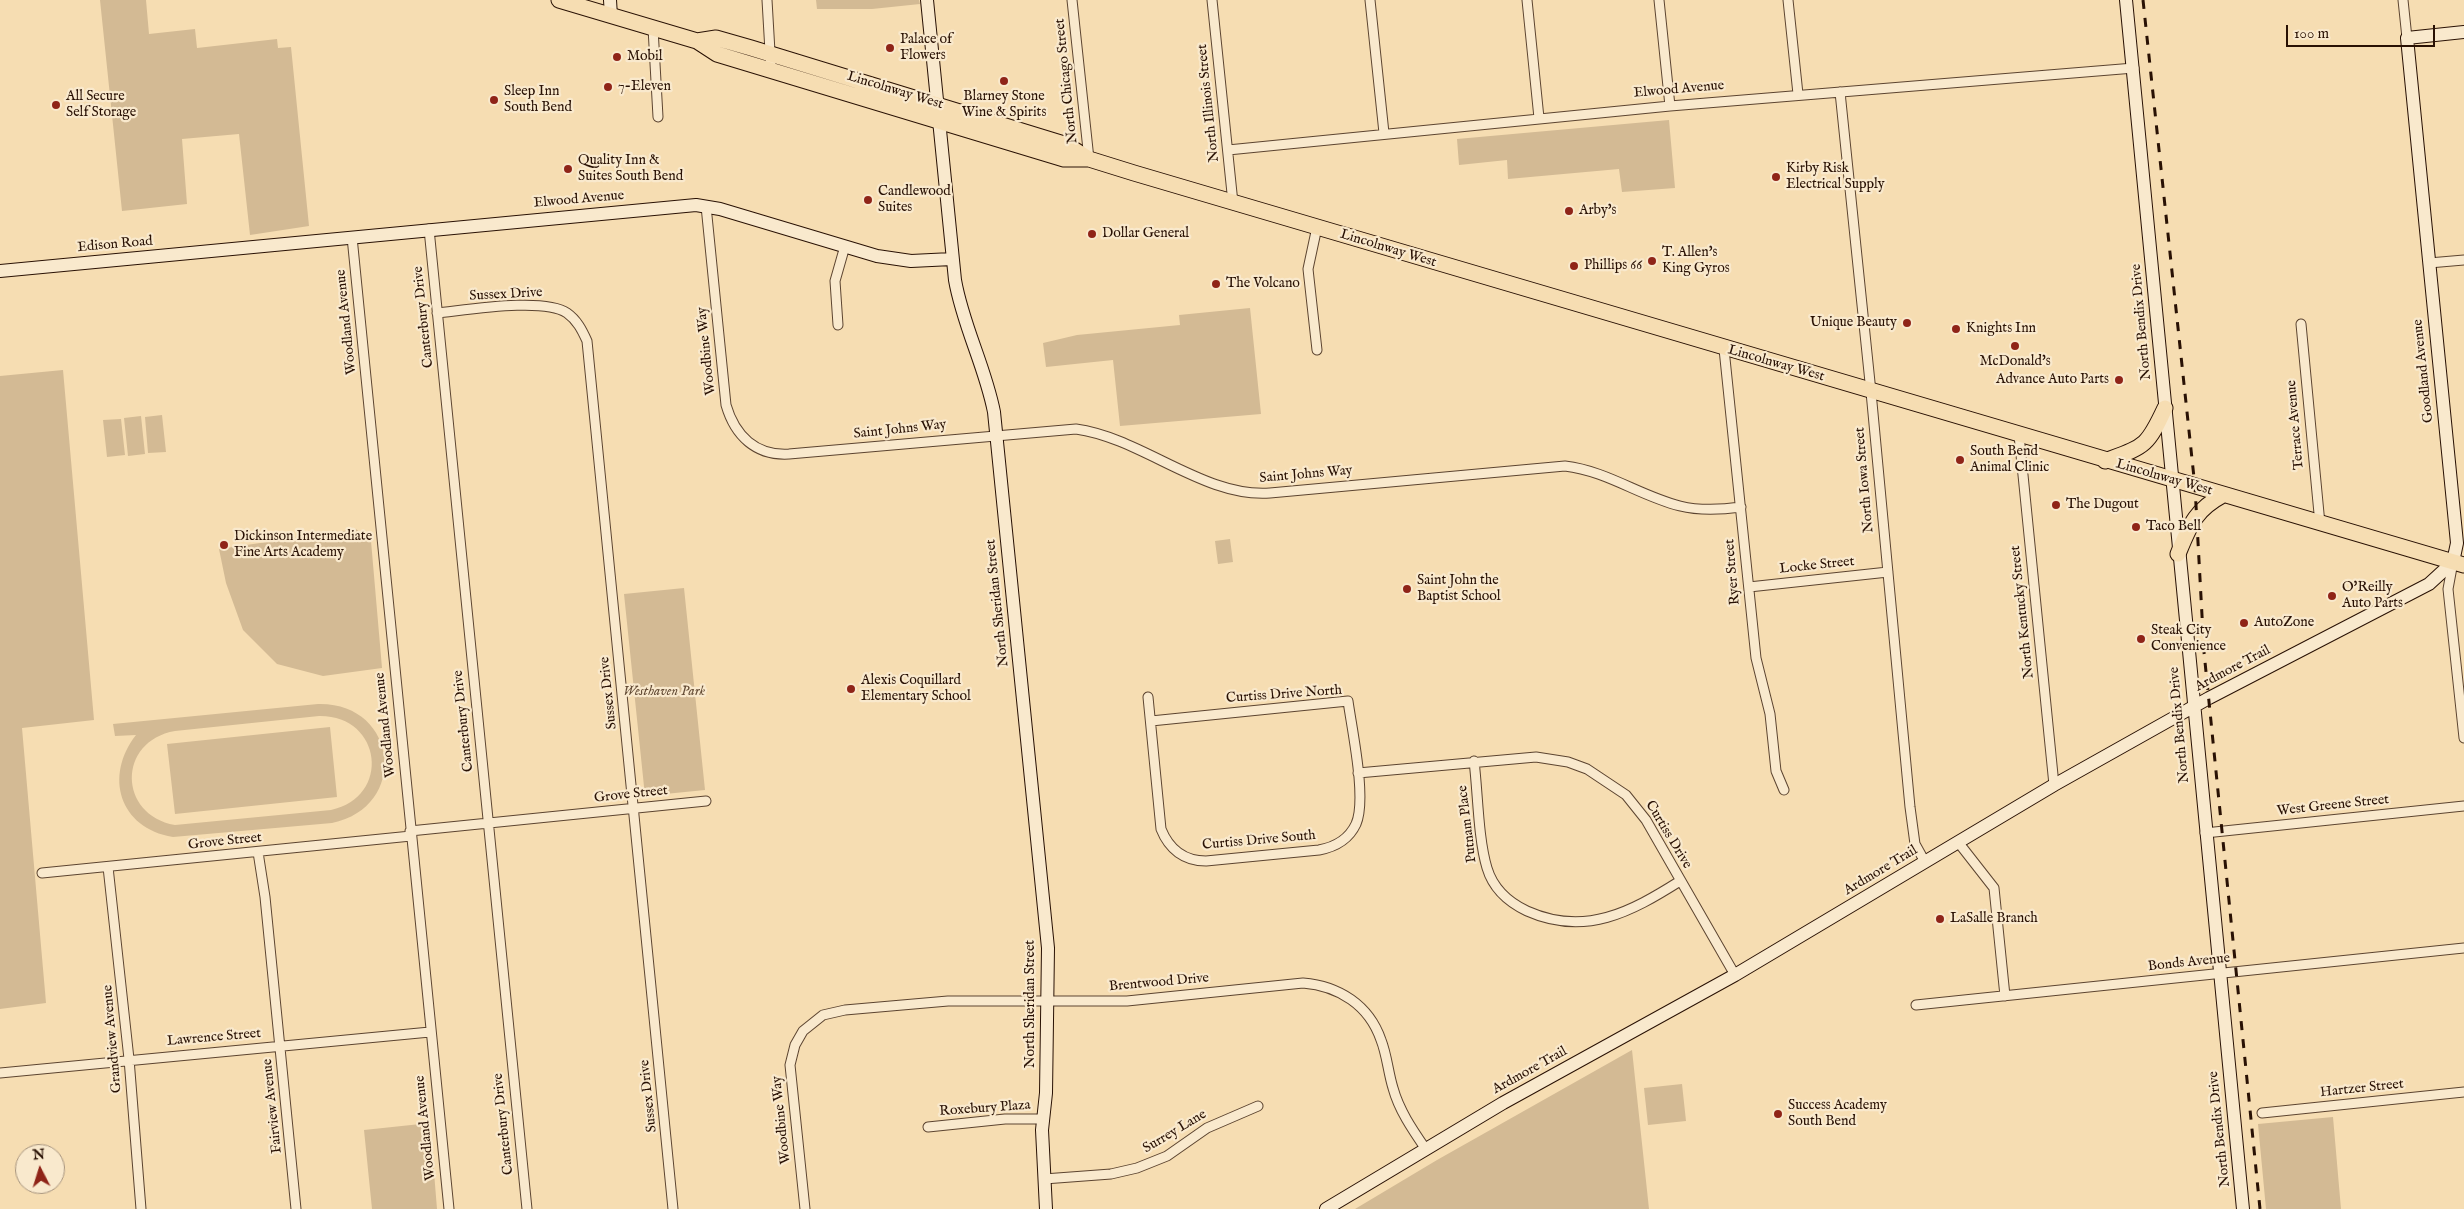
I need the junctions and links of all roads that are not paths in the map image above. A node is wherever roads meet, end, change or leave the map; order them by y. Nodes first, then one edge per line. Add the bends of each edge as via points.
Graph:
1 (559, 0) edge
2 (610, 0) edge
3 (766, 0) edge
4 (927, 0) edge
5 (1072, 0) edge
6 (1212, 0) edge
7 (1370, 0) edge
8 (1527, 0) edge
9 (1659, 0) edge
10 (1788, 0) edge
11 (2126, 0) edge
12 (2403, 0) edge
13 (611, 16) junction
14 (653, 28) junction
15 (2464, 32) edge
16 (2406, 38) junction
17 (697, 41) junction
18 (769, 54) junction
19 (2134, 68) junction
20 (771, 69) junction
21 (1840, 92) junction
22 (1798, 94) junction
23 (937, 104) junction
24 (1670, 106) junction
25 (658, 117) dead end
26 (1539, 118) junction
27 (939, 120) junction
28 (1384, 133) junction
29 (1228, 150) junction
30 (1089, 159) junction
31 (1233, 202) junction
32 (706, 206) junction
33 (1317, 227) junction
34 (429, 229) junction
35 (352, 238) junction
36 (845, 246) junction
37 (233, 249) joint
38 (952, 259) junction
39 (2464, 260) edge
40 (2429, 263) junction
41 (0, 271) edge
42 (437, 313) junction
43 (2301, 324) dead end
44 (838, 325) dead end
45 (1724, 349) junction
46 (1317, 350) dead end
47 (1871, 392) junction
48 (2165, 408) junction
49 (996, 434) junction
50 (2019, 436) junction
51 (789, 454) joint
52 (2105, 461) junction
53 (2171, 480) junction
54 (2223, 496) junction
55 (1741, 508) junction
56 (2320, 524) junction
57 (2178, 554) junction
58 (2458, 564) edge
59 (1888, 572) junction
60 (1749, 587) junction
61 (1148, 697) dead end
62 (2193, 707) junction
63 (1151, 721) junction
64 (2464, 738) edge
65 (1474, 761) junction
66 (1358, 773) junction
67 (2054, 785) junction
68 (1784, 790) dead end
69 (706, 801) dead end
70 (2464, 806) edge
71 (634, 809) junction
72 (488, 822) junction
73 (2205, 833) junction
74 (410, 834) junction
75 (1958, 842) junction
76 (258, 852) junction
77 (1925, 862) junction
78 (108, 866) junction
79 (42, 873) dead end
80 (1680, 881) junction
81 (2464, 948) edge
82 (2219, 973) junction
83 (1735, 975) junction
84 (2005, 996) junction
85 (1048, 1000) junction
86 (1916, 1005) dead end
87 (803, 1031) joint
88 (430, 1032) junction
89 (281, 1046) junction
90 (129, 1059) junction
91 (0, 1072) edge
92 (2464, 1092) edge
93 (1258, 1106) dead end
94 (2262, 1113) dead end
95 (1043, 1119) junction
96 (928, 1127) dead end
97 (1425, 1148) junction
98 (1044, 1179) junction
99 (141, 1209) edge
100 (296, 1209) edge
101 (449, 1209) edge
102 (527, 1209) edge
103 (673, 1209) edge
104 (805, 1209) edge
105 (1046, 1209) edge
106 (1326, 1209) edge
107 (2242, 1209) edge

1 - 13 main road, Lincolnway West
2 - 13 street
3 - 18 street
4 - 23 street, North Sheridan Street
5 - 30 street, North Chicago Street
6 - 29 street, North Illinois Street
7 - 28 street
8 - 26 street
9 - 24 street
10 - 22 street
11 - 19 street, North Bendix Drive
12 - 16 street, Goodland Avenue
13 - 14 main road, Lincolnway West
14 - 17 main road, Lincolnway West
14 - 25 street
15 - 16 street
16 - 40 street, Goodland Avenue
17 - 18 main road, Lincolnway West via 716,38
17 - 20 main road, Lincolnway West via 716,54
18 - 20 street
18 - 23 main road, Lincolnway West
19 - 21 street, Elwood Avenue
19 - 48 street, North Bendix Drive
20 - 27 main road, Lincolnway West
21 - 22 street, Elwood Avenue
21 - 47 street, North Iowa Street
22 - 24 street, Elwood Avenue
23 - 27 street, North Sheridan Street
23 - 30 main road, Lincolnway West via 1066,145
24 - 26 street, Elwood Avenue
26 - 28 street, Elwood Avenue
27 - 30 main road, Lincolnway West via 1064,159
27 - 38 street, North Sheridan Street
28 - 29 street, Elwood Avenue
29 - 31 street, North Illinois Street
30 - 31 main road, Lincolnway West
31 - 33 main road, Lincolnway West
32 - 34 street, Elwood Avenue via 647,208
32 - 36 street, Elwood Avenue
32 - 51 street, Woodbine Way via 726,405 730,417 751,444 769,453
33 - 45 main road, Lincolnway West
33 - 46 street via 1308,269
34 - 35 street, Elwood Avenue
34 - 42 street, Canterbury Drive
35 - 37 street, Elwood Avenue
35 - 74 street, Woodland Avenue
36 - 38 street, Elwood Avenue via 894,260
36 - 44 street via 835,282
37 - 41 street, Edison Road
38 - 49 street, North Sheridan Street via 959,303 991,394
39 - 40 street
40 - 58 street, Goodland Avenue
42 - 71 street, Sussex Drive via 544,305 567,313 584,335 588,348
42 - 72 street, Canterbury Drive
43 - 56 street, Terrace Avenue
45 - 47 main road, Lincolnway West
45 - 55 street, Ryer Street
47 - 50 main road, Lincolnway West
47 - 59 street, North Iowa Street
48 - 52 main road via 2152,436 2144,444
48 - 53 street, North Bendix Drive
49 - 51 street, Saint Johns Way
49 - 55 street, Saint Johns Way via 1061,428 1100,433 1218,486 1252,494 1565,466 1597,472 1679,506 1705,510
49 - 85 street, North Sheridan Street via 1046,931
50 - 52 main road, Lincolnway West
50 - 67 street, North Kentucky Street
52 - 53 main road, Lincolnway West
53 - 54 main road, Lincolnway West
53 - 57 street, North Bendix Drive
54 - 56 main road, Lincolnway West
54 - 57 main road via 2206,504 2190,523
55 - 60 street, Ryer Street
56 - 58 main road, Lincolnway West
57 - 62 street, North Bendix Drive
58 - 62 street, Ardmore Trail via 2430,584
58 - 64 street, Goodland Avenue via 2448,589
59 - 60 street, Locke Street
59 - 77 street, North Iowa Street via 1915,844
60 - 68 street, Ryer Street via 1756,658 1770,714 1776,771
61 - 63 street, Curtiss Drive South
62 - 67 street, Ardmore Trail
62 - 73 street, North Bendix Drive
63 - 66 street, Curtiss Drive North via 1348,701
63 - 66 street, Curtiss Drive South via 1161,829 1176,852 1194,860 1319,850 1336,845 1348,837 1356,824
65 - 66 street, Curtiss Drive
65 - 80 street, Curtiss Drive via 1536,757 1587,769 1626,795 1646,820
65 - 80 street, Putnam Place via 1487,869 1499,890 1517,906 1554,920 1597,920 1629,910
67 - 75 street, Ardmore Trail
69 - 71 street, Grove Street
70 - 73 street, West Greene Street
71 - 72 street, Grove Street
71 - 103 street, Sussex Drive
72 - 74 street, Grove Street
72 - 102 street, Canterbury Drive
73 - 82 street, North Bendix Drive
74 - 76 street, Grove Street
74 - 88 street, Woodland Avenue
75 - 77 street, Ardmore Trail
75 - 84 street via 1994,888
76 - 78 street, Grove Street
76 - 89 street, Fairview Avenue
77 - 83 street, Ardmore Trail
78 - 79 street, Grove Street
78 - 90 street, Grandview Avenue
80 - 83 street, Curtiss Drive
81 - 82 street, Bonds Avenue
82 - 84 street, Bonds Avenue
82 - 107 street, North Bendix Drive
83 - 97 street, Ardmore Trail
84 - 86 street, Bonds Avenue
85 - 87 street, Brentwood Drive via 966,1000 845,1010 823,1015
85 - 95 street, North Sheridan Street
85 - 97 street, Brentwood Drive via 1127,1001 1303,983 1331,988 1356,1002 1370,1017 1381,1040 1398,1102
87 - 104 street, Woodbine Way via 790,1065
88 - 89 street, Lawrence Street
88 - 101 street, Woodland Avenue
89 - 90 street, Lawrence Street
89 - 100 street, Fairview Avenue
90 - 91 street, Lawrence Street
90 - 99 street, Grandview Avenue
92 - 94 street, Hartzer Street
93 - 98 street, Surrey Lane via 1207,1128 1167,1156 1137,1168 1111,1174
95 - 96 street, Roxebury Plaza via 1005,1119
95 - 98 street, North Sheridan Street
97 - 106 street, Ardmore Trail
98 - 105 street, North Sheridan Street

